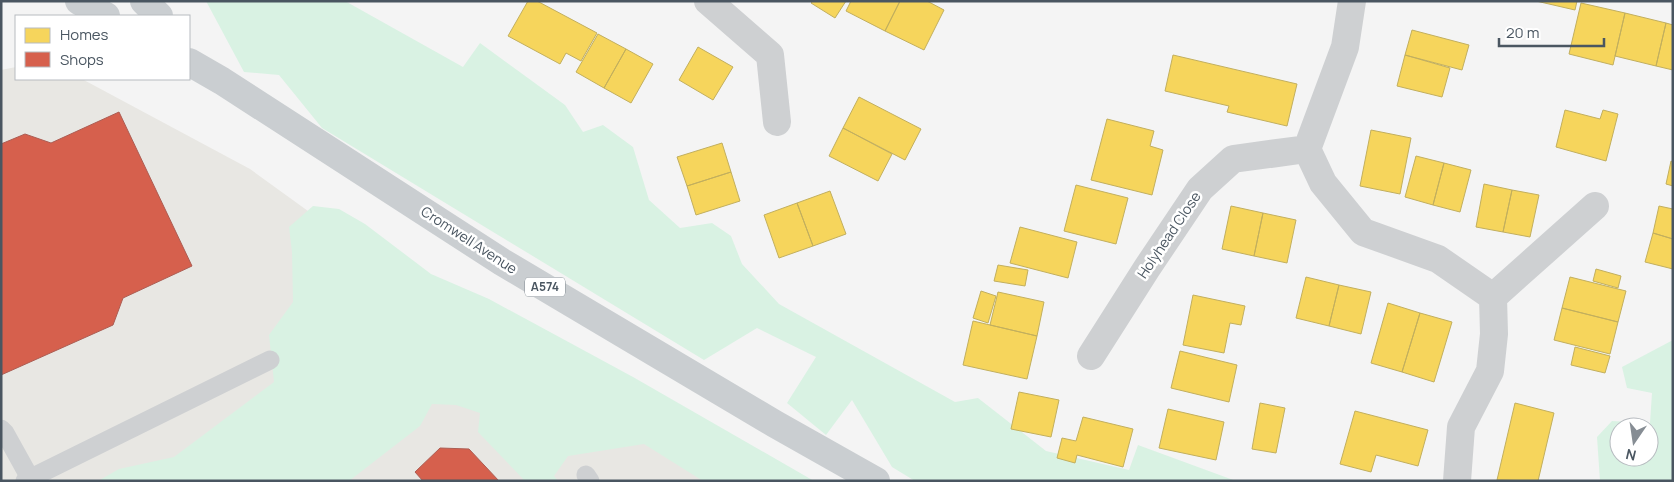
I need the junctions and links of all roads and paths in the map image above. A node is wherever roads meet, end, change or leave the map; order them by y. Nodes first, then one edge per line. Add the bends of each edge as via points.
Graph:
1 (79, 1) edge
2 (144, 1) edge
3 (708, 1) edge
4 (1352, 1) edge
5 (104, 15) edge
6 (158, 15) edge
7 (190, 48) edge
8 (190, 63) edge
9 (222, 81) junction
10 (777, 122) dead end
11 (1307, 149) junction
12 (1595, 206) dead end
13 (1493, 297) junction
14 (1091, 356) dead end
15 (270, 360) dead end
16 (1, 429) edge
17 (27, 480) edge
18 (876, 481) edge
19 (1457, 481) edge

1 - 5 main road
2 - 6 main road
3 - 10 street via 770,55
4 - 11 street via 1345,47
7 - 9 main road, Cromwell Avenue / A574
8 - 9 main road, Cromwell Avenue / A574
9 - 18 main road, Cromwell Avenue / A574 via 502,262
11 - 13 street via 1323,183 1363,232 1438,259
11 - 14 street, Holyhead Close via 1233,159 1200,189
12 - 13 street
13 - 19 street via 1490,371 1461,427
15 - 17 lane
16 - 17 lane via 6,433

